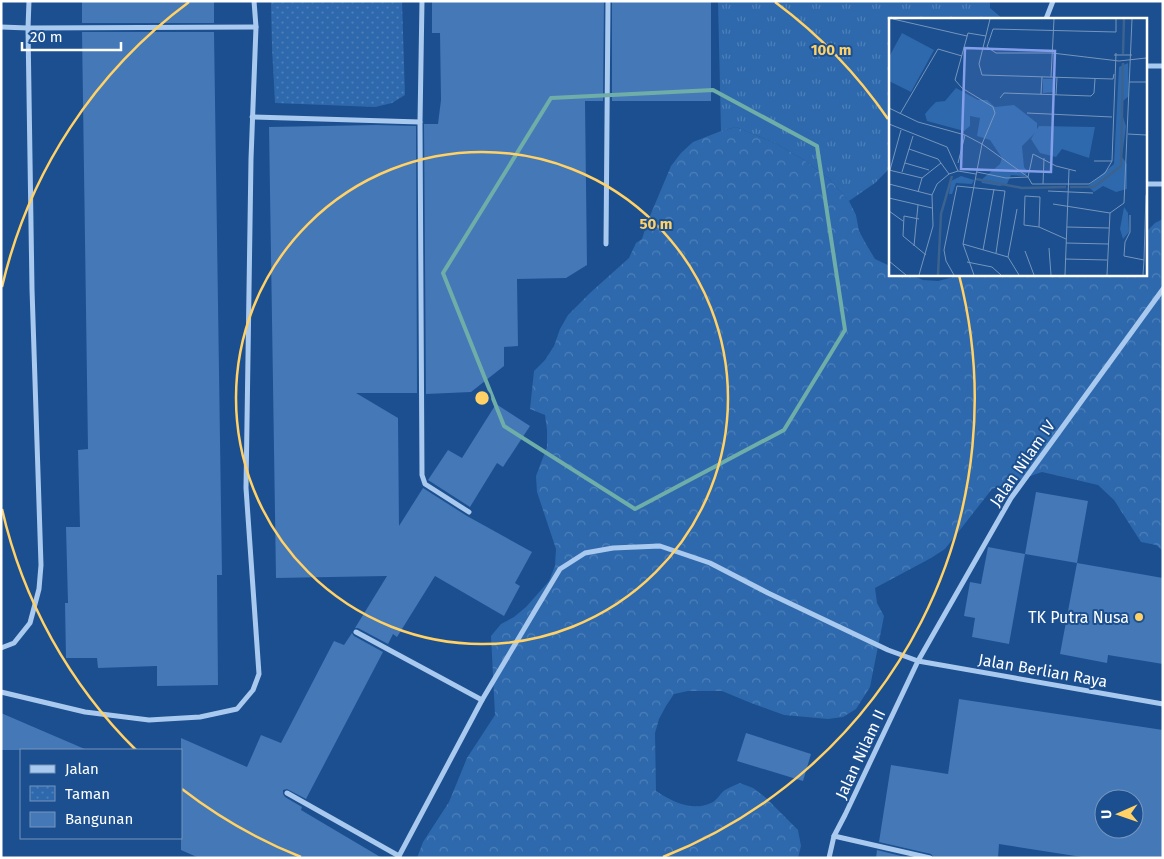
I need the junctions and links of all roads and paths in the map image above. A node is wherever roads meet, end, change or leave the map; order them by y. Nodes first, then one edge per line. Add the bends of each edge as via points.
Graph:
1 (29, 1) edge
2 (254, 1) edge
3 (422, 1) edge
4 (608, 1) edge
5 (1054, 1) edge
6 (1046, 18) edge
7 (1, 27) edge
8 (256, 27) junction
9 (28, 28) junction
10 (1146, 66) edge
11 (1163, 66) edge
12 (252, 117) junction
13 (420, 122) junction
14 (1146, 184) edge
15 (1163, 184) edge
16 (606, 244) dead end
17 (1163, 289) edge
18 (469, 512) dead end
19 (356, 632) dead end
20 (1, 648) edge
21 (918, 661) junction
22 (1, 692) edge
23 (482, 700) junction
24 (1163, 704) edge
25 (287, 792) dead end
26 (834, 836) junction
27 (399, 857) edge
28 (829, 858) edge
29 (930, 858) edge

1 - 9 street
2 - 8 street
3 - 13 street
4 - 16 street
5 - 6 street
7 - 9 street
8 - 9 street
8 - 12 street
9 - 20 street via 31,279 41,565 39,589 30,623 14,643
10 - 11 street
12 - 13 street
12 - 22 street via 246,488 259,674 253,690 237,709 200,717 149,720 85,712
13 - 18 street via 422,475 425,484
14 - 15 street
17 - 21 street, Jalan Nilam IV via 1010,498
19 - 23 street
21 - 23 street, Jalan Berlian Raya via 879,646 710,563 660,546 613,548 585,553 560,569
21 - 24 street, Jalan Berlian Raya
21 - 26 street, Jalan Nilam II
23 - 27 street, Jalan Berlian Raya
25 - 27 street
26 - 28 street, Jalan Nilam II
26 - 29 street

